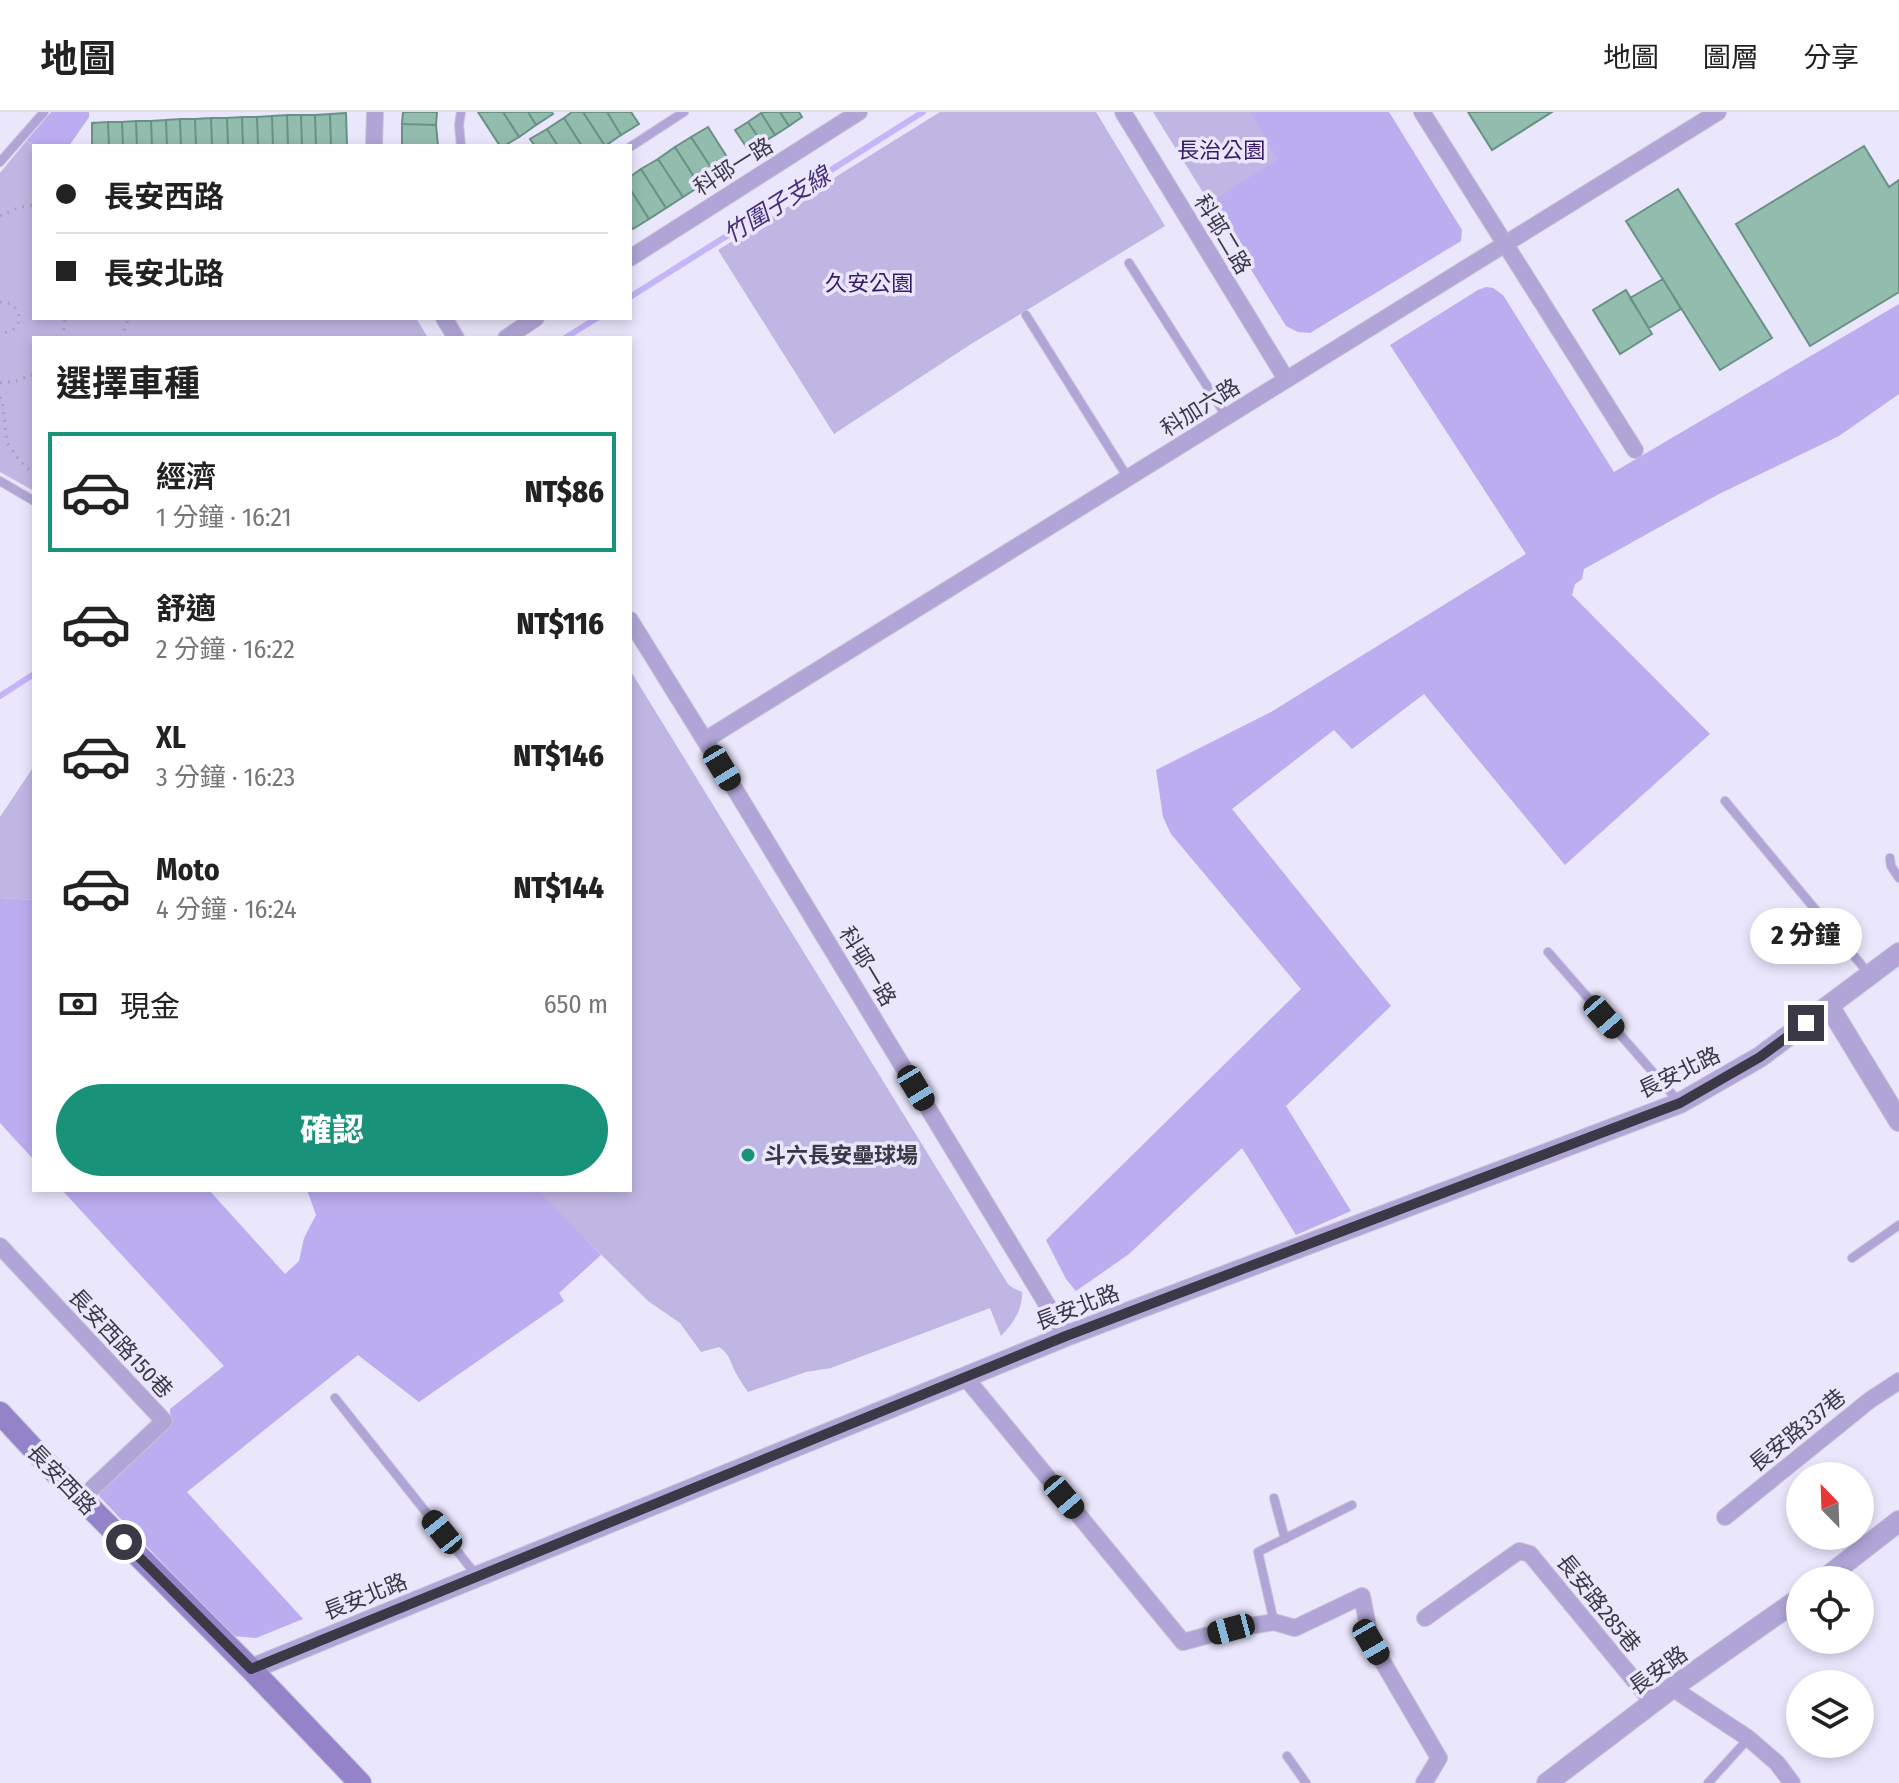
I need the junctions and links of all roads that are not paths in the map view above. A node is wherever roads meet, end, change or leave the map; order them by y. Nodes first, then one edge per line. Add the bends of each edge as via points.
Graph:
1 (44, 112) edge
2 (375, 112) edge
3 (461, 112) edge
4 (684, 112) edge
5 (859, 112) edge
6 (1123, 112) edge
7 (1422, 112) edge
8 (1718, 112) edge
9 (374, 144) edge
10 (461, 144) edge
11 (632, 146) edge
12 (0, 162) edge
13 (1505, 244) junction
14 (632, 257) edge
15 (1129, 263) dead end
16 (1026, 315) dead end
17 (533, 320) edge
18 (509, 336) edge
19 (1286, 379) junction
20 (1227, 417) junction
21 (1635, 450) dead end
22 (1128, 478) junction
23 (0, 481) edge
24 (32, 500) edge
25 (632, 623) edge
26 (705, 740) junction
27 (1725, 801) dead end
28 (1890, 858) dead end
29 (1899, 878) edge
30 (1548, 952) dead end
31 (1899, 953) edge
32 (1870, 975) junction
33 (1829, 1006) junction
34 (1680, 1103) junction
35 (1899, 1121) edge
36 (1899, 1225) edge
37 (0, 1246) edge
38 (1852, 1258) dead end
39 (1066, 1336) junction
40 (965, 1377) junction
41 (1899, 1381) edge
42 (335, 1398) dead end
43 (0, 1413) edge
44 (1274, 1498) dead end
45 (81, 1499) junction
46 (1352, 1505) dead end
47 (1725, 1517) dead end
48 (1899, 1521) edge
49 (1285, 1539) junction
50 (1841, 1566) edge
51 (477, 1576) junction
52 (1786, 1608) edge
53 (1425, 1618) dead end
54 (1274, 1622) junction
55 (251, 1669) junction
56 (1672, 1688) junction
57 (1653, 1703) junction
58 (1748, 1738) junction
59 (1287, 1756) dead end
60 (352, 1781) edge
61 (1306, 1783) edge
62 (1424, 1783) edge
63 (1547, 1783) edge
64 (1708, 1783) edge
65 (1792, 1783) edge

1 - 12 lane
2 - 9 street
3 - 10 lane
4 - 11 lane
5 - 14 street, 科邨一路
6 - 19 street, 科邨二路
7 - 13 street
8 - 13 street, 科加六路
13 - 19 street, 科加六路
13 - 21 street
15 - 20 lane
16 - 22 lane
17 - 18 street
19 - 20 street, 科加六路
20 - 22 street, 科加六路
22 - 26 street, 科加六路
23 - 24 lane
25 - 26 street, 科邨一路
26 - 39 street, 科邨一路
27 - 32 lane
28 - 29 lane
30 - 34 lane
31 - 32 street, 長安北路
32 - 33 street, 長安北路
33 - 34 street, 長安北路 via 1760,1057
33 - 35 street
34 - 39 street, 長安北路
36 - 38 lane
37 - 45 street, 長安西路150巷 via 164,1421
39 - 40 street, 長安北路
40 - 51 street, 長安北路
40 - 54 street via 1183,1642
41 - 47 street, 長安路337巷
42 - 51 lane
43 - 45 main road, 長安西路
44 - 49 lane
45 - 55 main road, 長安西路
46 - 49 lane
48 - 50 street
49 - 54 lane via 1258,1552
51 - 55 street, 長安北路
52 - 56 street, 長安路
53 - 57 street, 長安路285巷 via 1519,1551 1530,1554
54 - 62 street via 1295,1628 1362,1596 1371,1642 1439,1758
55 - 60 main road, 長安西路
56 - 57 street, 長安路
56 - 58 street
57 - 63 street, 長安路
58 - 64 lane
58 - 65 street
59 - 61 lane

